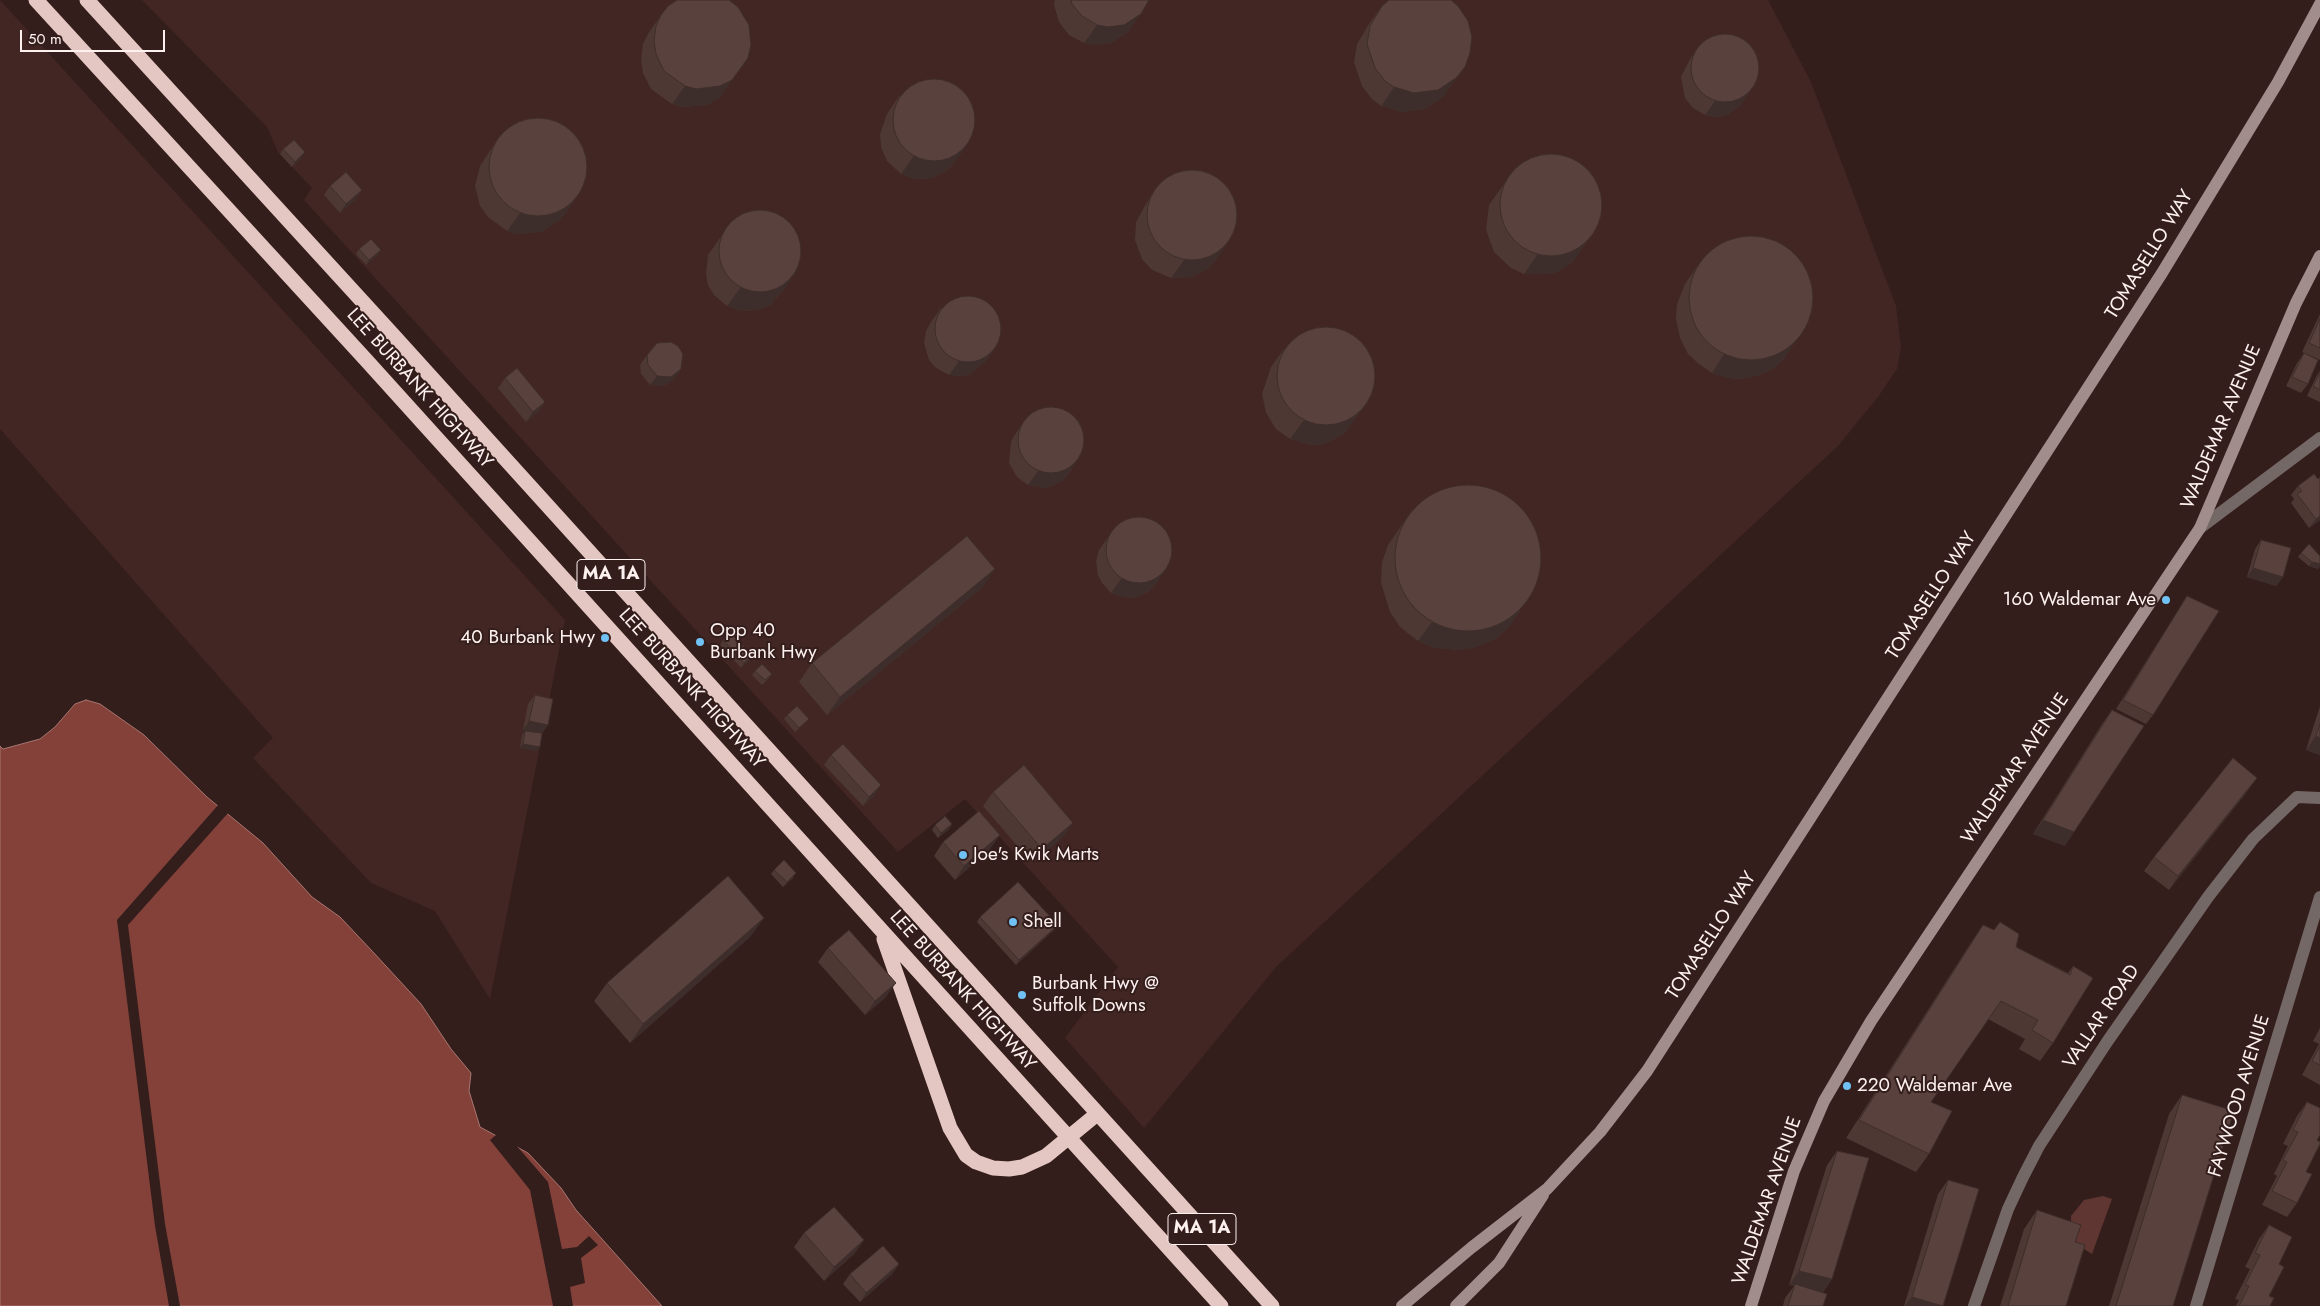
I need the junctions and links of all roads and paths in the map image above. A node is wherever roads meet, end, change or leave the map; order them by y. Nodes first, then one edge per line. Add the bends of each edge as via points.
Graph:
1 (36, 0) edge
2 (87, 0) edge
3 (2320, 4) edge
4 (2320, 256) edge
5 (2320, 438) edge
6 (2200, 528) junction
7 (2320, 798) edge
8 (2320, 897) edge
9 (880, 930) junction
10 (1097, 1114) junction
11 (1068, 1138) junction
12 (1547, 1189) junction
13 (1221, 1306) edge
14 (1272, 1306) edge
15 (1402, 1306) edge
16 (1456, 1306) edge
17 (1751, 1306) edge
18 (1974, 1306) edge
19 (2196, 1306) edge

1 - 9 highway, LEE BURBANK HIGHWAY / MA 1A via 367,360
2 - 10 highway, LEE BURBANK HIGHWAY / MA 1A via 408,350
3 - 12 street, TOMASELLO WAY via 2278,82 2162,273 1676,1026 1616,1112
4 - 6 street, WALDEMAR AVENUE via 2296,303
5 - 6 street
6 - 17 street, WALDEMAR AVENUE via 1846,1062 1802,1149
7 - 18 street, VALLAR ROAD via 2297,797 2253,839 2208,897 2107,1042 2039,1146 2023,1177 2008,1209
8 - 19 street, FAYWOOD AVENUE
9 - 11 highway, LEE BURBANK HIGHWAY / MA 1A
9 - 11 highway via 950,1128 966,1155 987,1167 1015,1168 1046,1156
10 - 11 highway
10 - 14 highway, LEE BURBANK HIGHWAY / MA 1A
11 - 13 highway, LEE BURBANK HIGHWAY / MA 1A
12 - 15 street, TOMASELLO WAY
12 - 16 street, TOMASELLO WAY via 1499,1263

